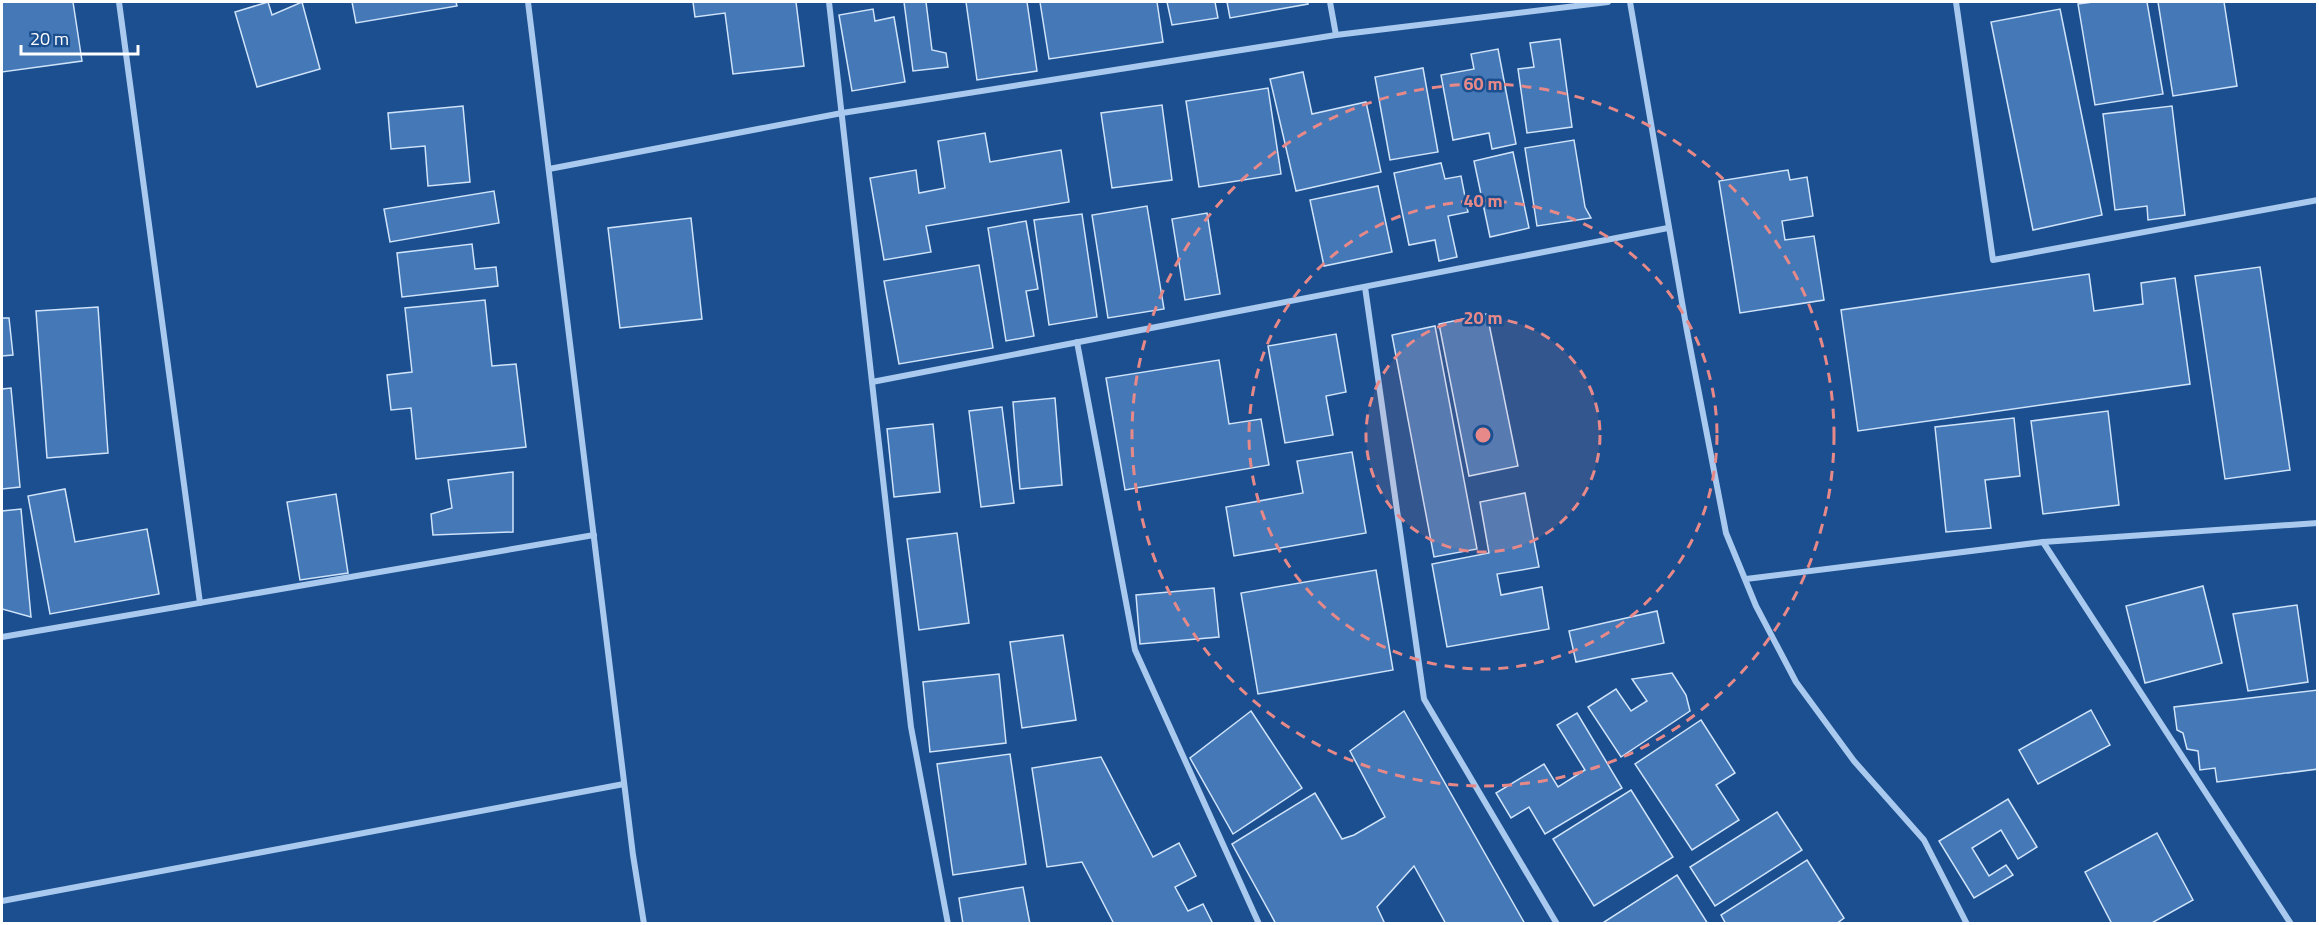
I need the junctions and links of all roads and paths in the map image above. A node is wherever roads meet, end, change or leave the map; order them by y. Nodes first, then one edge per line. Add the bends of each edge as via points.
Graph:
1 (119, 2) edge
2 (528, 2) edge
3 (829, 2) edge
4 (1330, 2) edge
5 (1608, 2) edge
6 (1630, 2) edge
7 (1956, 2) edge
8 (1336, 35) junction
9 (842, 113) junction
10 (549, 169) junction
11 (2318, 200) edge
12 (1668, 228) junction
13 (1365, 287) junction
14 (1077, 342) junction
15 (872, 382) junction
16 (2318, 523) edge
17 (594, 536) junction
18 (2043, 542) junction
19 (1746, 579) junction
20 (200, 603) junction
21 (2, 637) edge
22 (624, 784) junction
23 (2, 901) edge
24 (644, 924) edge
25 (948, 924) edge
26 (1259, 924) edge
27 (1557, 924) edge
28 (1967, 924) edge
29 (2291, 924) edge

1 - 20 street
2 - 10 street
3 - 9 street
4 - 8 street
5 - 8 street
6 - 12 street
7 - 11 street via 1993,260
8 - 9 street
9 - 10 street
9 - 15 street
10 - 17 street
12 - 13 street
12 - 19 street via 1726,533
13 - 14 street
13 - 27 street via 1424,699
14 - 15 street
14 - 26 street via 1135,650
15 - 25 street via 911,727
16 - 18 street
17 - 20 street
17 - 22 street
18 - 19 street
18 - 29 street
19 - 28 street via 1796,682 1854,761 1924,840
20 - 21 street
22 - 23 street
22 - 24 street

